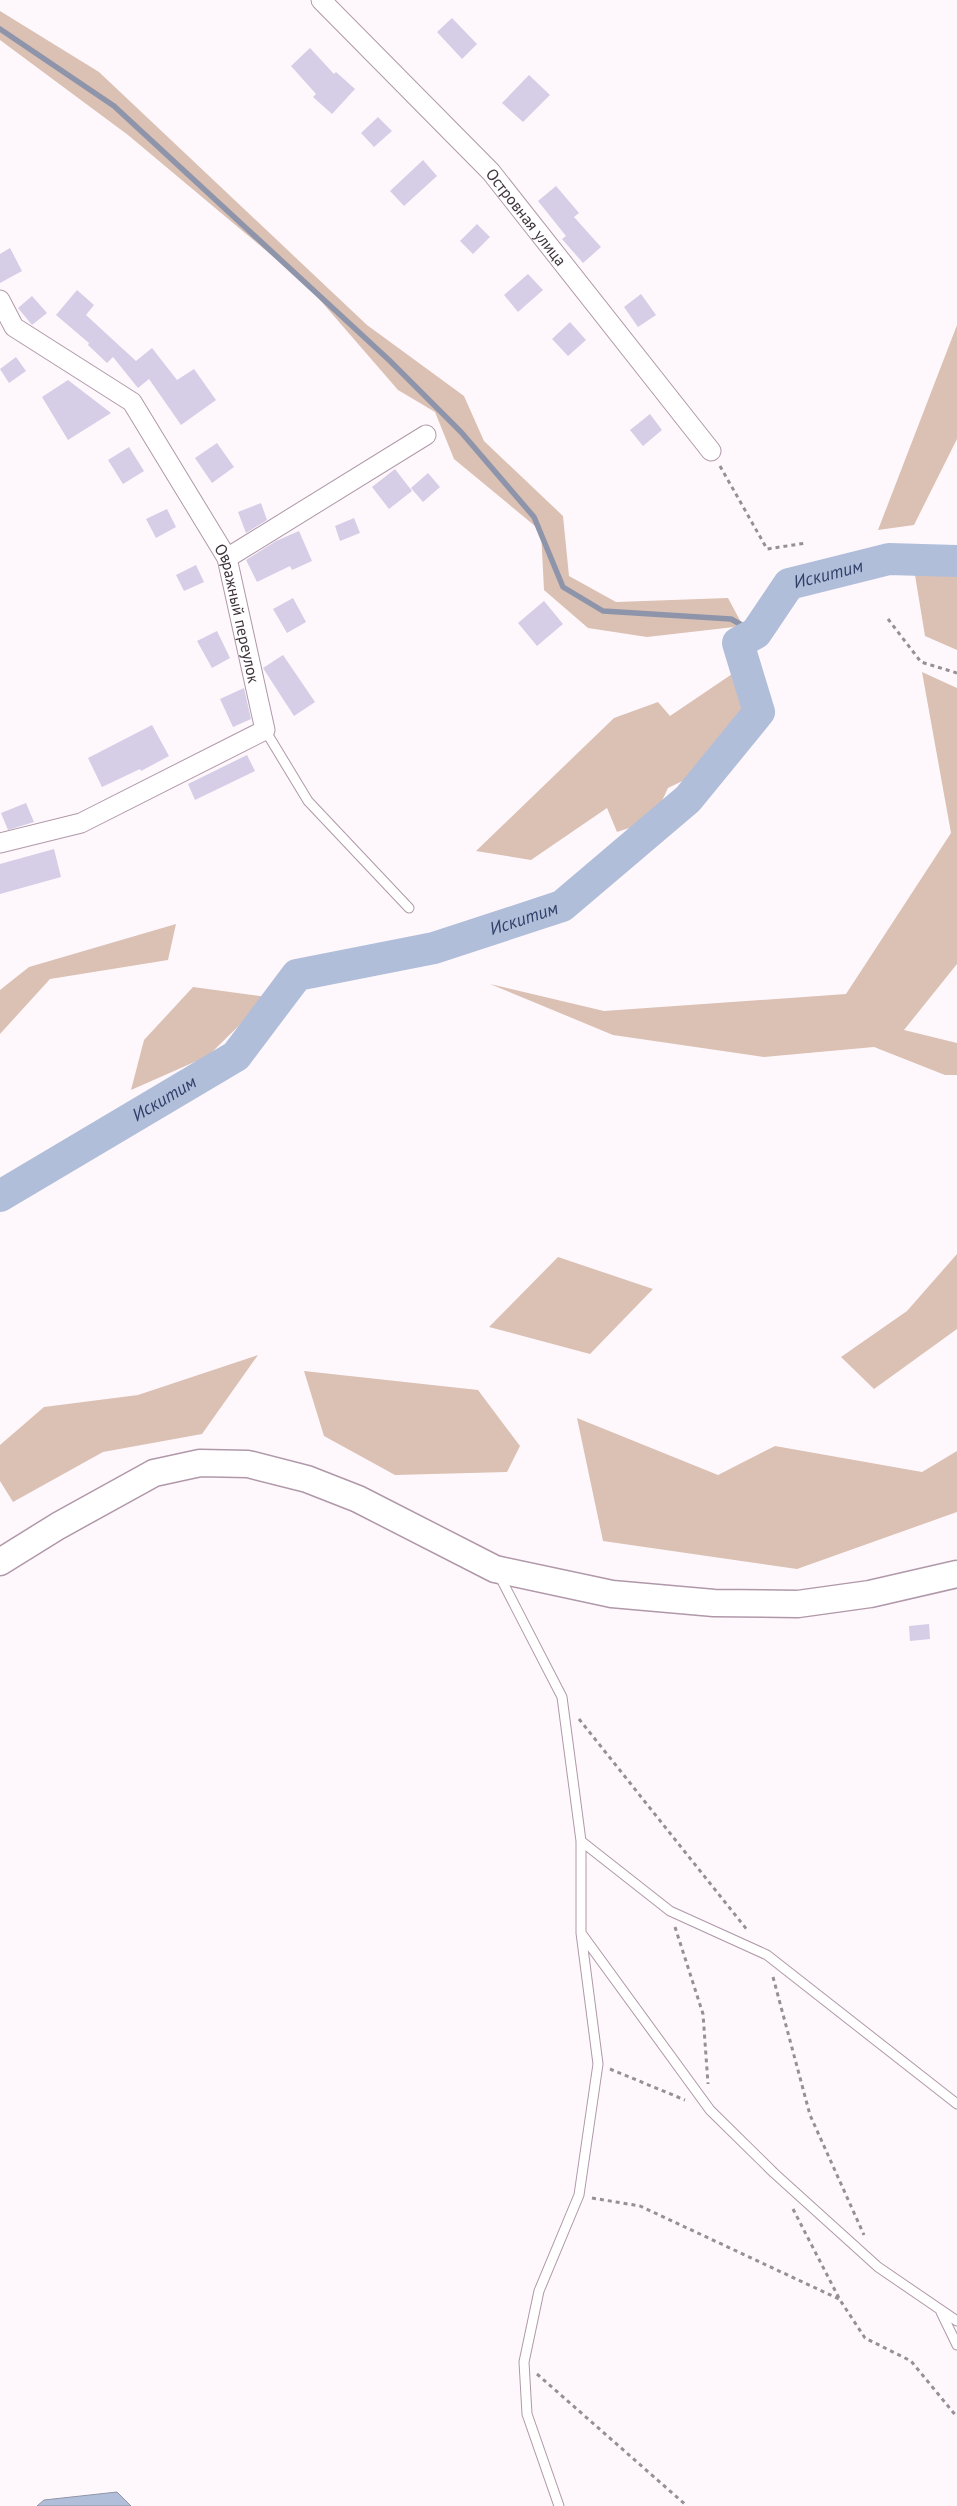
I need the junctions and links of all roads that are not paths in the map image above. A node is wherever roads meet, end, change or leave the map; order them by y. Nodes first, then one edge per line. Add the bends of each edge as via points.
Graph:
1 (322, 0) edge
2 (0, 300) edge
3 (7, 329) edge
4 (426, 435) dead end
5 (711, 451) road end
6 (227, 558) junction
7 (265, 730) junction
8 (0, 843) edge
9 (409, 908) dead end
10 (0, 1562) edge
11 (495, 1569) junction
12 (957, 1574) edge
13 (581, 1841) junction
14 (581, 1933) junction
15 (957, 2104) edge
16 (940, 2311) junction
17 (957, 2322) edge
18 (957, 2345) edge
19 (559, 2506) edge

1 - 5 street, Островная улица via 490,172
2 - 3 street, Овражный переулок
3 - 6 street, Овражный переулок via 132,402
4 - 6 street
6 - 7 street, Овражный переулок
7 - 8 street via 81,823
7 - 9 lane via 308,801
10 - 11 main road via 154,1473 200,1463 248,1464 307,1479 358,1499
11 - 12 main road via 612,1594 714,1603 798,1604 870,1594
11 - 13 lane via 562,1697
13 - 14 lane
13 - 15 lane via 670,1910 767,1955
14 - 16 lane via 710,2110 878,2267
14 - 19 lane via 598,2064 579,2195 539,2291 524,2362 527,2414
16 - 17 lane
16 - 18 lane

